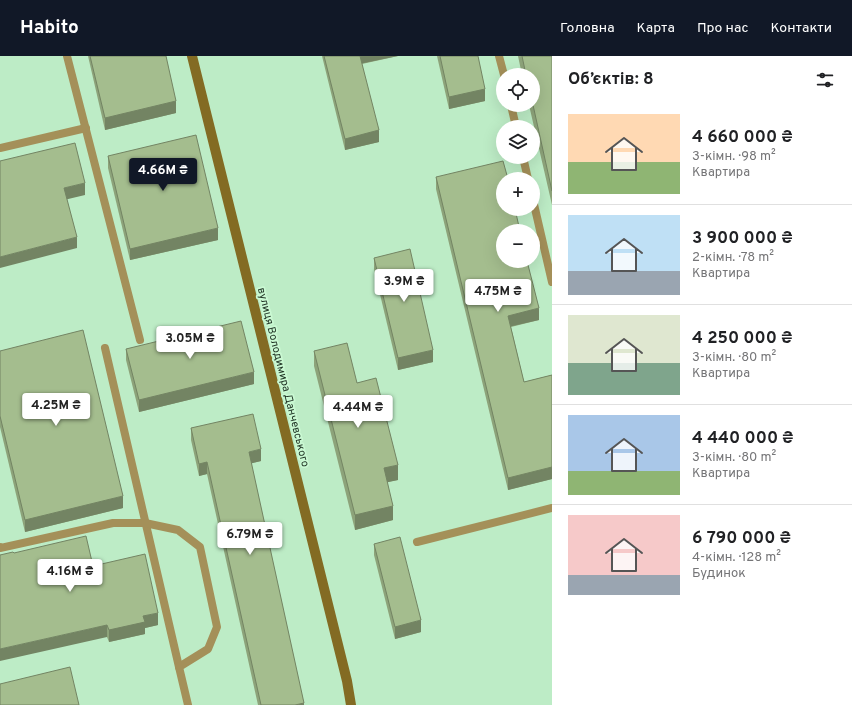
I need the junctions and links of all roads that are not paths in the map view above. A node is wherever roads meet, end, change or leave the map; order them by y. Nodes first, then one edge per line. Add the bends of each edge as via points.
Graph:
1 (67, 56) edge
2 (192, 56) edge
3 (500, 56) edge
4 (503, 68) edge
5 (86, 128) junction
6 (0, 148) edge
7 (537, 216) edge
8 (552, 282) edge
9 (140, 340) dead end
10 (105, 348) dead end
11 (552, 508) edge
12 (145, 523) junction
13 (417, 542) dead end
14 (0, 547) edge
15 (179, 667) junction
16 (188, 705) edge
17 (351, 705) edge

1 - 5 lane
2 - 17 street, вулиця Володимира Данчевського
3 - 4 lane
5 - 6 lane
5 - 9 lane
7 - 8 lane
10 - 12 lane
11 - 13 lane
12 - 14 lane via 113,523
12 - 15 lane
12 - 15 lane via 178,530 200,547 217,627 208,649
15 - 16 lane

